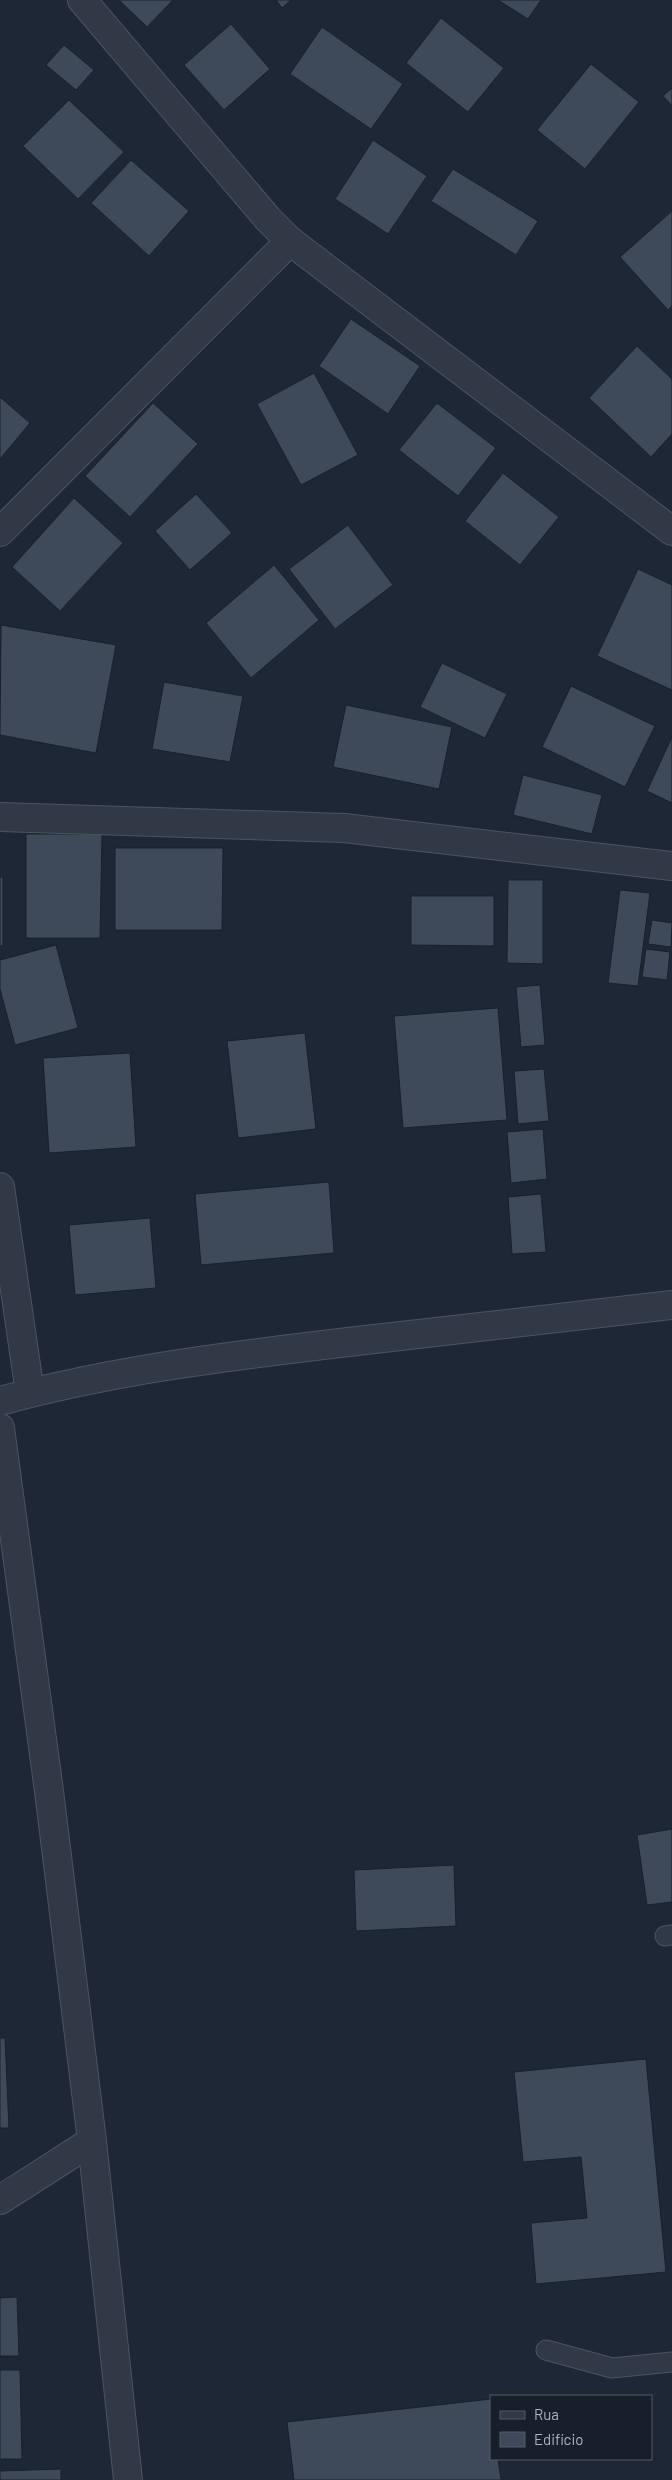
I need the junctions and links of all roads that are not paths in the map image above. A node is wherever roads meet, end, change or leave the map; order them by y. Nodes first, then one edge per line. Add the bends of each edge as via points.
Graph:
1 (82, 0) edge
2 (290, 241) junction
3 (672, 531) edge
4 (0, 532) edge
5 (0, 817) edge
6 (672, 866) edge
7 (0, 1187) edge
8 (672, 1305) edge
9 (30, 1393) junction
10 (0, 1401) edge
11 (0, 1428) edge
12 (92, 2141) junction
13 (0, 2200) edge
14 (546, 2350) dead end
15 (672, 2362) edge
16 (128, 2480) edge

1 - 2 street
2 - 3 street
2 - 4 street
5 - 6 street via 344,828
7 - 9 street
8 - 9 street via 194,1362
9 - 10 street
11 - 12 street
12 - 13 street
12 - 16 street
14 - 15 lane via 612,2368

